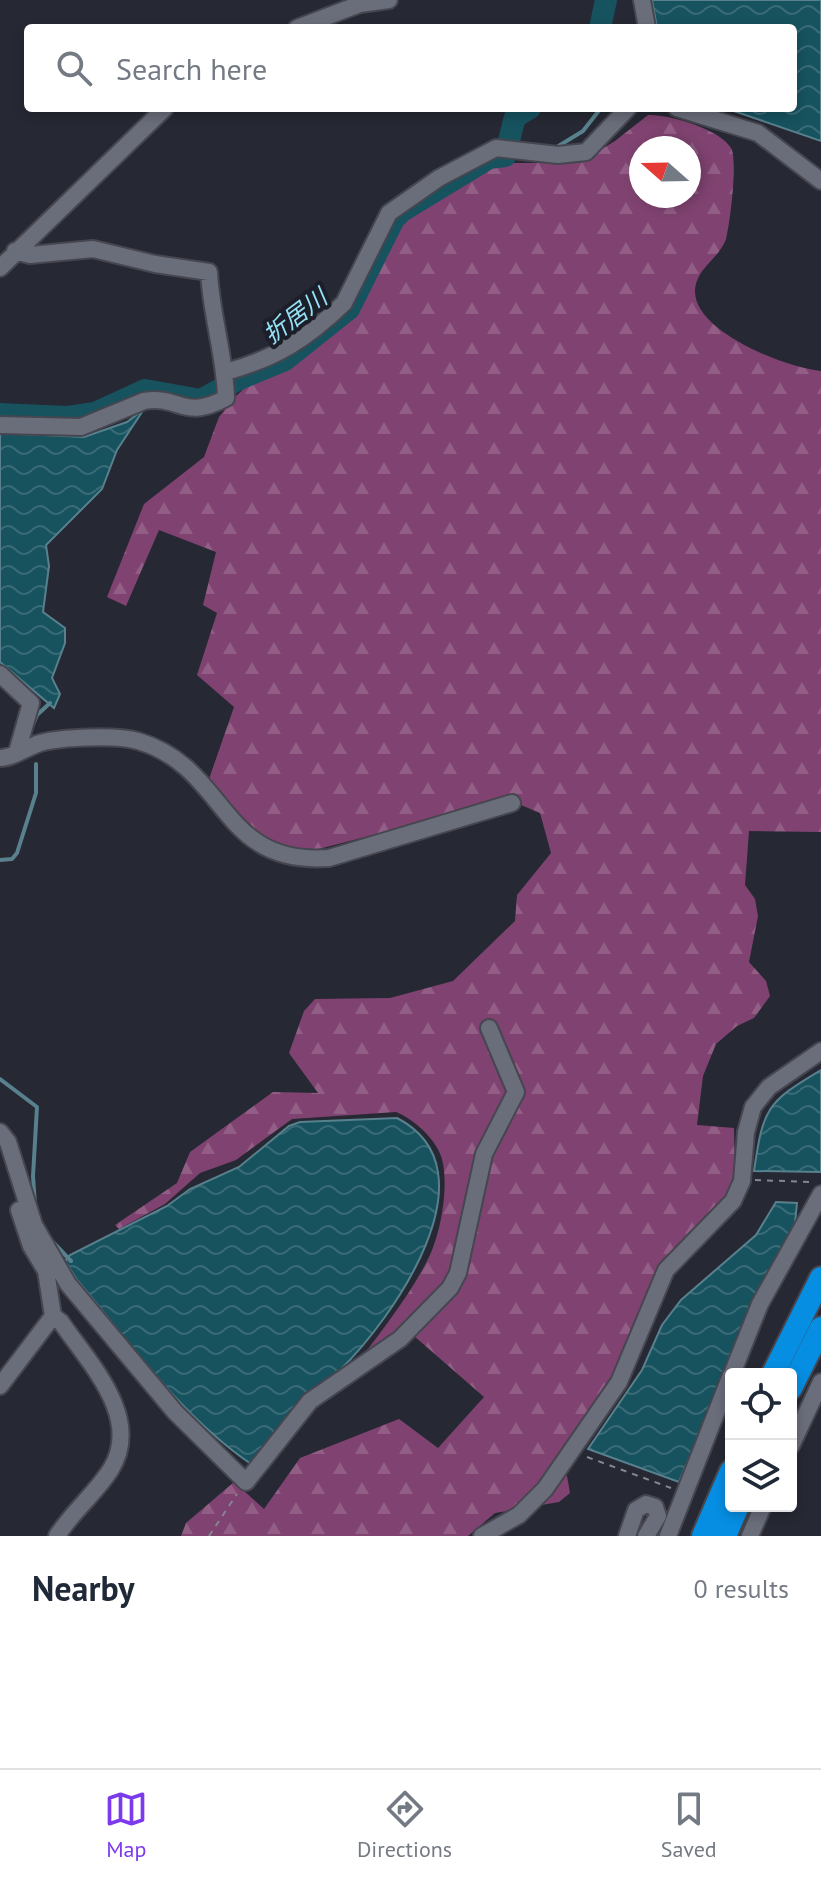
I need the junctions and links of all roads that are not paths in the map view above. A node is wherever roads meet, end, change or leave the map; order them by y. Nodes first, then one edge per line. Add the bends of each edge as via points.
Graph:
1 (389, 0) edge
2 (642, 0) edge
3 (308, 24) edge
4 (646, 24) edge
5 (161, 112) edge
6 (624, 112) edge
7 (690, 112) edge
8 (821, 181) edge
9 (15, 251) junction
10 (0, 268) edge
11 (226, 382) junction
12 (0, 425) edge
13 (0, 674) edge
14 (17, 752) junction
15 (0, 758) edge
16 (512, 803) dead end
17 (489, 1028) dead end
18 (821, 1051) edge
19 (0, 1132) edge
20 (17, 1170) junction
21 (821, 1194) edge
22 (56, 1262) junction
23 (821, 1278) edge
24 (57, 1319) junction
25 (821, 1328) edge
26 (734, 1368) edge
27 (776, 1368) edge
28 (797, 1376) edge
29 (821, 1382) edge
30 (0, 1386) edge
31 (725, 1390) edge
32 (794, 1440) edge
33 (725, 1485) edge
34 (735, 1512) edge
35 (760, 1512) edge
36 (57, 1536) edge
37 (482, 1536) edge
38 (627, 1536) edge
39 (646, 1536) edge
40 (668, 1536) edge
41 (703, 1536) edge
42 (725, 1536) edge
43 (750, 1536) edge

1 - 3 street via 360,4
2 - 4 street
5 - 9 street
6 - 11 street via 586,152 485,152 389,213 344,303 275,357
7 - 8 street via 758,133
9 - 10 street
9 - 11 street via 30,255 93,249 209,272
11 - 12 street via 226,398 200,410 154,399 81,427
13 - 14 street via 31,703
14 - 15 street
14 - 16 street via 42,742 139,741 186,766 253,842 305,860 329,858
17 - 22 street via 516,1092 484,1154 458,1273 450,1288 400,1339 310,1401 246,1482 175,1412 68,1284
18 - 37 street via 769,1087 753,1107 742,1181 722,1217 666,1270 619,1382 571,1451 538,1498
19 - 20 street
20 - 22 street via 34,1225
20 - 24 street via 12,1185 25,1233 46,1271
21 - 26 street via 760,1304
22 - 24 street
23 - 27 highway
24 - 30 street
24 - 36 street via 112,1397 121,1430 111,1469
25 - 28 highway
29 - 32 street
31 - 40 street
33 - 41 highway
34 - 42 highway
35 - 43 street
38 - 39 street via 636,1510 650,1504 658,1516

